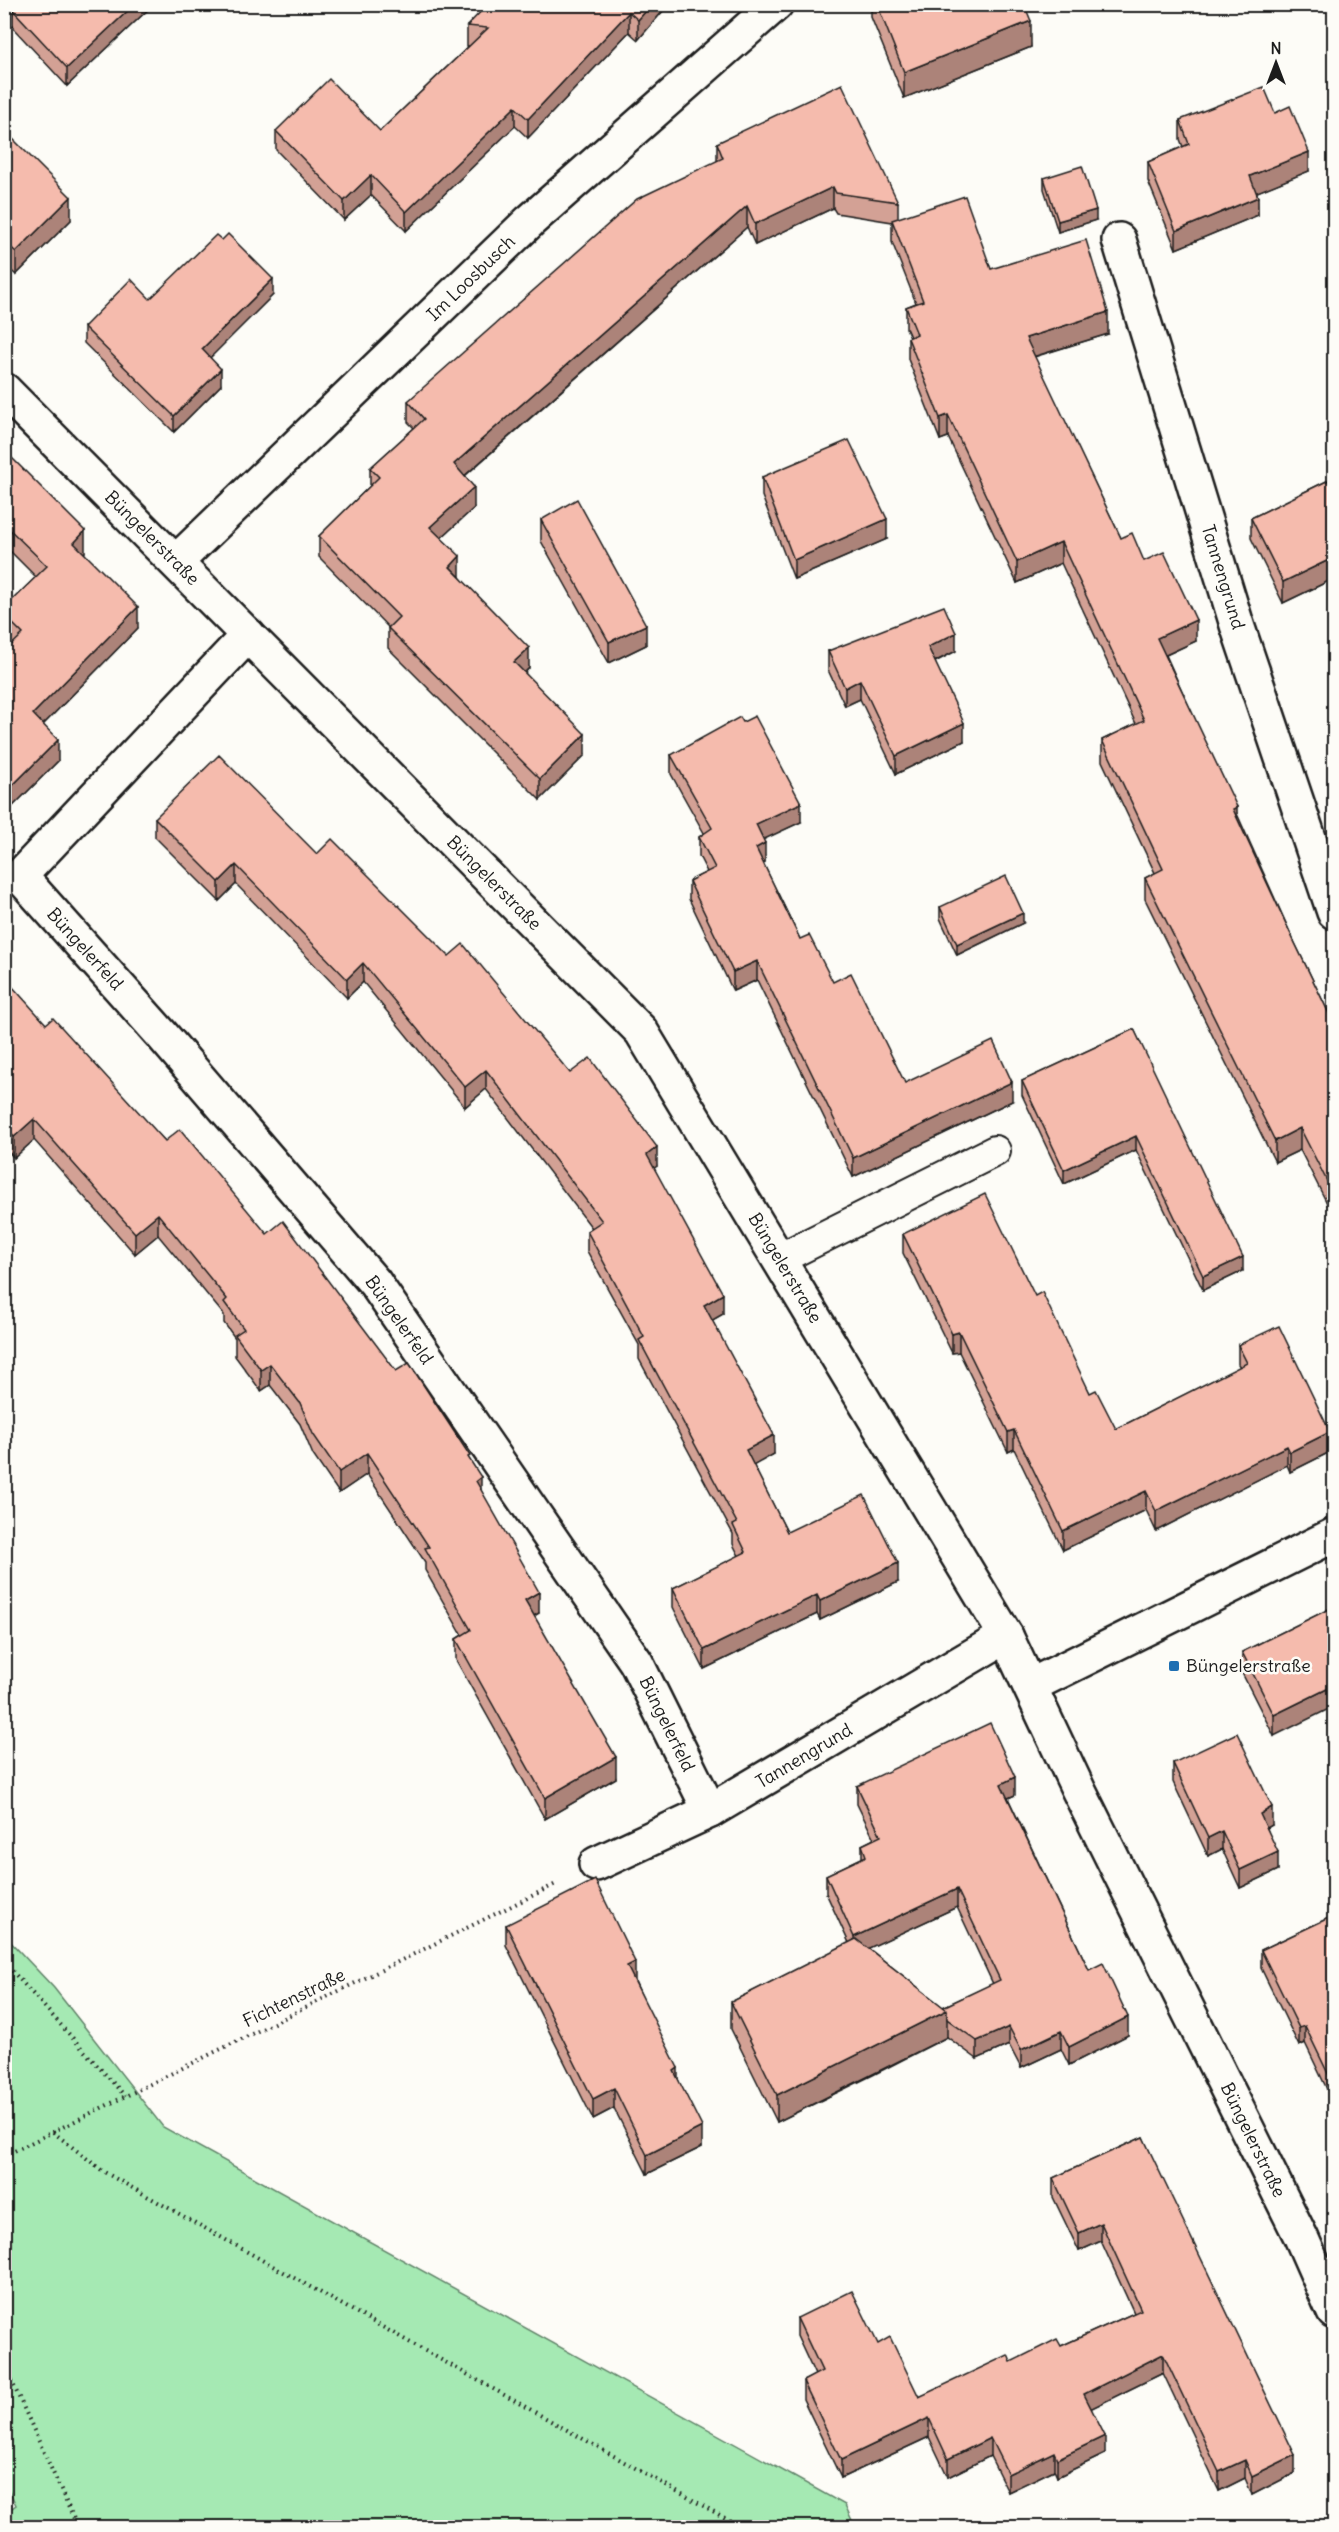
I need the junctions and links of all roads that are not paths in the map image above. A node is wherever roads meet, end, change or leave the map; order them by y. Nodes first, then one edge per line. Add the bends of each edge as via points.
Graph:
1 (776, 4) edge
2 (1119, 240) dead end
3 (4, 390) edge
4 (176, 562) junction
5 (248, 635) junction
6 (12, 873) edge
7 (1335, 912) edge
8 (995, 1151) dead end
9 (779, 1259) junction
10 (1335, 1534) edge
11 (1006, 1636) junction
12 (1032, 1685) junction
13 (710, 1811) junction
14 (596, 1864) road end
15 (1335, 2312) edge

1 - 4 street, Im Loosbusch via 530,221
2 - 7 street, Tannengrund via 1237,625
3 - 4 street, Büngelerstraße
4 - 5 street, Büngelerstraße
5 - 6 street, Büngelerfeld
5 - 9 street, Büngelerstraße via 641,1031
6 - 13 street, Büngelerfeld via 162,1035 375,1283 636,1662
8 - 9 lane
9 - 11 street, Büngelerstraße
10 - 12 street
11 - 12 street, Büngelerstraße
11 - 13 street, Tannengrund
12 - 15 street, Büngelerstraße via 1079,1791
13 - 14 street, Tannengrund

